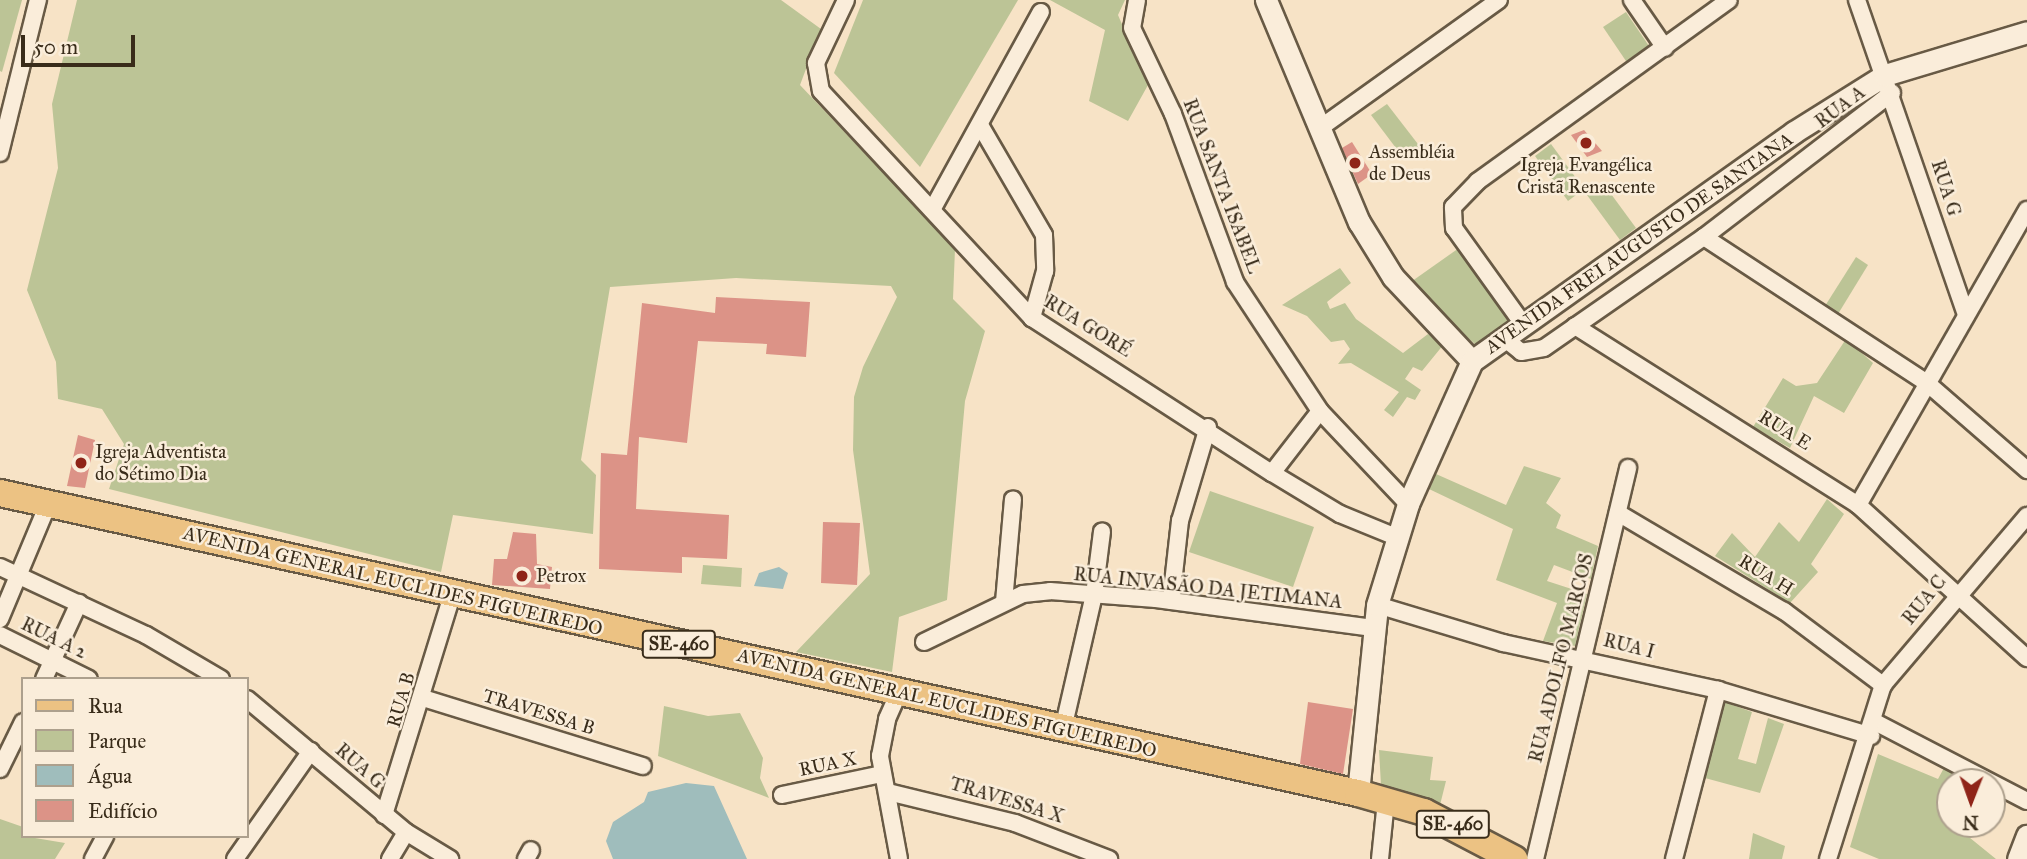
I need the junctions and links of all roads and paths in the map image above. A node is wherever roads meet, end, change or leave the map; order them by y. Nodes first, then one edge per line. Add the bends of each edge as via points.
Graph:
1 (38, 0) edge
2 (846, 0) edge
3 (1137, 0) edge
4 (1266, 0) edge
5 (1499, 0) edge
6 (1632, 0) edge
7 (1729, 0) edge
8 (1857, 0) edge
9 (1041, 12) dead end
10 (2027, 32) edge
11 (1665, 48) junction
12 (7, 81) edge
13 (1889, 84) junction
14 (980, 125) junction
15 (1320, 128) junction
16 (0, 153) edge
17 (932, 210) junction
18 (2027, 210) edge
19 (1704, 237) junction
20 (1966, 315) junction
21 (1032, 318) junction
22 (1523, 324) junction
23 (1575, 326) junction
24 (1504, 338) junction
25 (1472, 361) junction
26 (1927, 383) junction
27 (1320, 411) junction
28 (1208, 427) junction
29 (1628, 468) dead end
30 (2027, 470) edge
31 (1272, 473) junction
32 (0, 493) edge
33 (1013, 499) dead end
34 (1408, 503) junction
35 (48, 504) junction
36 (1858, 505) junction
37 (1618, 513) junction
38 (2027, 516) edge
39 (1102, 532) dead end
40 (1396, 537) junction
41 (0, 567) edge
42 (20, 572) junction
43 (452, 595) junction
44 (1094, 595) junction
45 (1954, 595) junction
46 (1171, 601) junction
47 (1004, 602) junction
48 (79, 603) junction
49 (1377, 605) junction
50 (0, 619) edge
51 (1373, 628) junction
52 (0, 635) edge
53 (924, 642) dead end
54 (1581, 656) junction
55 (2027, 658) edge
56 (53, 661) junction
57 (211, 676) edge
58 (45, 677) edge
59 (85, 677) edge
60 (1883, 685) junction
61 (1718, 690) junction
62 (899, 692) junction
63 (423, 698) junction
64 (248, 700) edge
65 (21, 726) edge
66 (1063, 729) junction
67 (1873, 729) junction
68 (312, 751) junction
69 (643, 766) dead end
70 (0, 769) edge
71 (883, 774) junction
72 (888, 792) junction
73 (1357, 793) junction
74 (782, 795) dead end
75 (1386, 801) junction
76 (2027, 802) edge
77 (384, 815) junction
78 (406, 832) junction
79 (2027, 836) edge
80 (104, 838) edge
81 (93, 859) edge
82 (235, 859) edge
83 (390, 859) edge
84 (450, 859) edge
85 (899, 859) edge
86 (1109, 859) edge
87 (1380, 859) edge
88 (1514, 859) edge
89 (1535, 859) edge
90 (1674, 859) edge
91 (1828, 859) edge
92 (2018, 859) edge

1 - 12 street
2 - 17 street, RUA GORÉ via 820,54 816,78 821,91
3 - 27 street, RUA SANTA ISABEL via 1132,28 1173,114 1227,264 1257,321
4 - 15 street
5 - 15 street
6 - 11 street
7 - 11 street
8 - 13 street, RUA G
9 - 14 street
10 - 13 street, AVENIDA FREI AUGUSTO DE SANTANA
11 - 22 street via 1478,181 1453,207 1454,228
12 - 16 street
13 - 19 street, RUA A
13 - 20 street, RUA G
13 - 22 street, AVENIDA FREI AUGUSTO DE SANTANA
14 - 17 street
14 - 21 street via 1044,235 1045,271
15 - 25 street via 1345,196 1393,277
17 - 21 street, RUA GORÉ
18 - 20 street
19 - 23 street, RUA A
19 - 26 street
20 - 26 street
21 - 28 street, RUA GORÉ
22 - 24 street, AVENIDA FREI AUGUSTO DE SANTANA
23 - 24 street, RUA A via 1531,353
23 - 36 street, RUA E
24 - 25 street, AVENIDA FREI AUGUSTO DE SANTANA
25 - 34 street, AVENIDA FREI AUGUSTO DE SANTANA
26 - 30 street
26 - 36 street
27 - 31 street
27 - 34 street, RUA SANTA ISABEL
28 - 31 street, RUA GORÉ
28 - 46 street via 1180,521
29 - 37 street, RUA ADOLFO MARCOS
31 - 40 street, RUA GORÉ via 1340,514
32 - 35 main road, AVENIDA GENERAL EUCLIDES FIGUEIREDO / SE-460
33 - 47 street
34 - 40 street, AVENIDA FREI AUGUSTO DE SANTANA
35 - 42 street
35 - 43 main road, AVENIDA GENERAL EUCLIDES FIGUEIREDO / SE-460
36 - 45 street, RUA E
37 - 54 street, RUA ADOLFO MARCOS
37 - 60 street, RUA H via 1784,611
38 - 45 street, RUA C
39 - 44 street
40 - 49 street, AVENIDA FREI AUGUSTO DE SANTANA
41 - 42 street
42 - 48 street
42 - 50 street
43 - 62 main road, AVENIDA GENERAL EUCLIDES FIGUEIREDO / SE-460
43 - 63 street, RUA B
44 - 46 street, RUA INVASÃO DA JETIMANA
44 - 47 street, RUA INVASÃO DA JETIMANA via 1033,592
44 - 66 street
45 - 55 street, RUA E
45 - 60 street, RUA C
46 - 51 street, RUA INVASÃO DA JETIMANA
47 - 53 street, RUA INVASÃO DA JETIMANA
48 - 56 street
48 - 57 street
49 - 51 street, AVENIDA FREI AUGUSTO DE SANTANA
49 - 54 street, RUA I via 1503,643
51 - 73 street, AVENIDA FREI AUGUSTO DE SANTANA
52 - 56 street, RUA A 2
54 - 61 street, RUA I
54 - 89 street, RUA ADOLFO MARCOS
56 - 58 street
56 - 59 street, RUA A 2
60 - 67 street, RUA C
61 - 67 street, RUA I
61 - 90 street
62 - 66 main road, AVENIDA GENERAL EUCLIDES FIGUEIREDO / SE-460
62 - 71 street, RUA X via 884,729
63 - 69 street, TRAVESSA B
63 - 77 street, RUA B
64 - 68 street, RUA G
65 - 70 street
66 - 73 main road, AVENIDA GENERAL EUCLIDES FIGUEIREDO / SE-460
67 - 76 street, RUA I
67 - 91 street, RUA C
68 - 77 street, RUA G
68 - 82 street
71 - 72 street, RUA X
71 - 74 street, RUA X
72 - 85 street, RUA X
72 - 86 street, TRAVESSA X via 1015,823
73 - 75 main road, AVENIDA GENERAL EUCLIDES FIGUEIREDO / SE-460
75 - 87 street
75 - 88 main road, AVENIDA GENERAL EUCLIDES FIGUEIREDO / SE-460 via 1465,830
77 - 78 street, RUA G
78 - 83 street
78 - 84 street, RUA G
79 - 92 street
80 - 81 street

